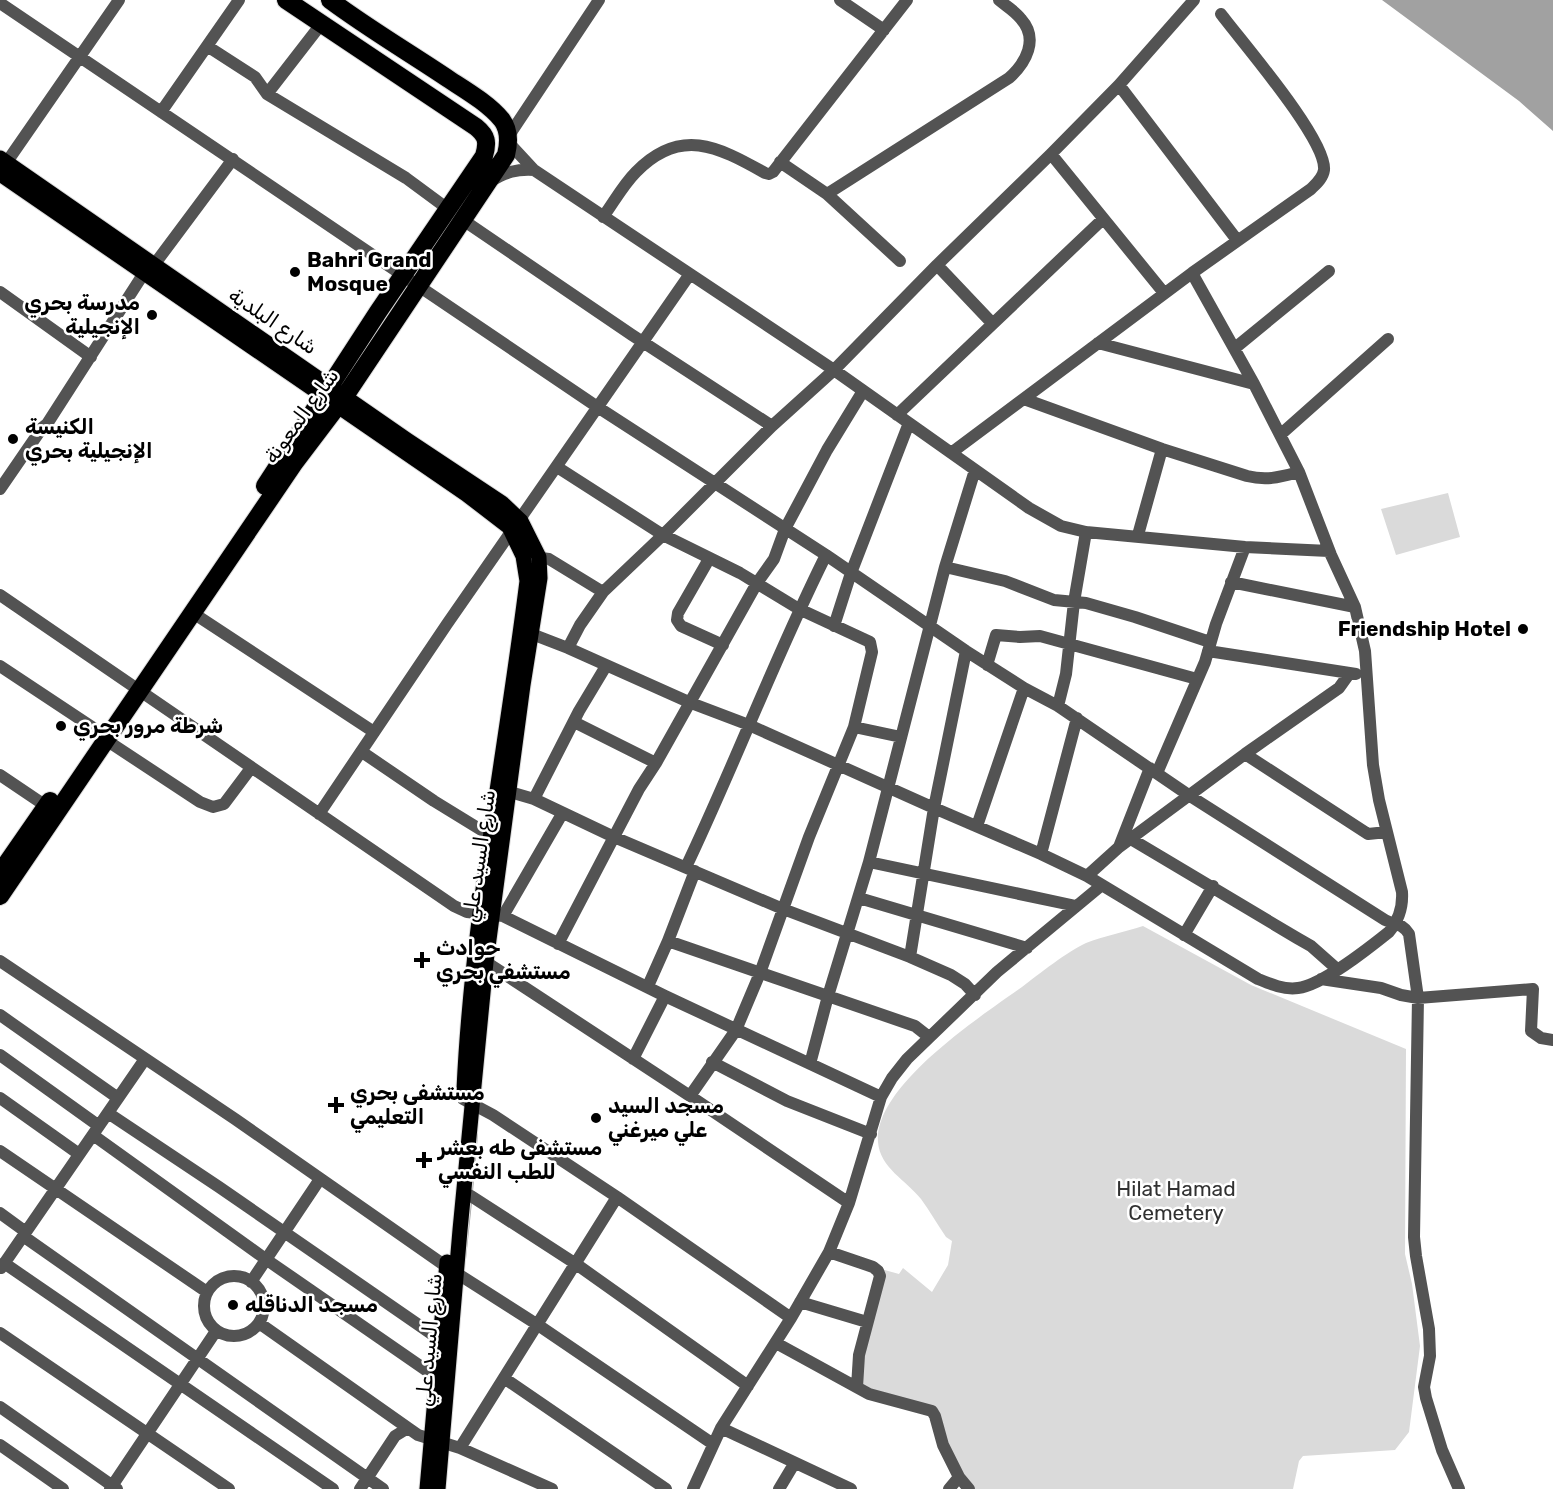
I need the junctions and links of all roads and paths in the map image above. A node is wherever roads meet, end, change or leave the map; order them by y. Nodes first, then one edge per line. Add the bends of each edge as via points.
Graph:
1 (119, 0) edge
2 (238, 0) edge
3 (599, 0) edge
4 (840, 0) edge
5 (907, 0) edge
6 (999, 0) edge
7 (1194, 0) edge
8 (298, 2) edge
9 (0, 3) edge
10 (335, 4) edge
11 (1221, 14) dead end
12 (322, 23) junction
13 (884, 30) junction
14 (207, 45) junction
15 (80, 57) junction
16 (1119, 84) junction
17 (267, 94) junction
18 (161, 112) junction
19 (508, 140) junction
20 (1051, 154) junction
21 (232, 159) junction
22 (780, 162) junction
23 (2, 167) edge
24 (534, 171) junction
25 (488, 183) junction
26 (827, 194) junction
27 (448, 209) junction
28 (603, 217) junction
29 (1103, 219) junction
30 (463, 220) junction
31 (1237, 240) junction
32 (900, 261) dead end
33 (937, 266) junction
34 (149, 269) junction
35 (1329, 271) dead end
36 (1192, 273) junction
37 (690, 274) junction
38 (411, 280) junction
39 (0, 292) edge
40 (1164, 293) junction
41 (992, 323) junction
42 (1388, 339) dead end
43 (643, 341) junction
44 (1098, 343) junction
45 (1235, 348) junction
46 (91, 357) junction
47 (834, 370) junction
48 (1254, 384) junction
49 (863, 391) junction
50 (334, 396) junction
51 (1024, 399) junction
52 (599, 408) junction
53 (897, 415) junction
54 (909, 423) junction
55 (772, 426) junction
56 (1280, 435) junction
57 (1162, 449) junction
58 (951, 453) junction
59 (557, 467) junction
60 (975, 470) junction
61 (1299, 472) junction
62 (2, 482) edge
63 (713, 483) junction
64 (516, 527) junction
65 (785, 530) junction
66 (1086, 532) junction
67 (663, 535) junction
68 (1138, 536) junction
69 (1245, 547) junction
70 (1329, 551) junction
71 (826, 555) junction
72 (523, 556) junction
73 (539, 557) junction
74 (709, 559) junction
75 (945, 567) junction
76 (850, 573) junction
77 (1232, 582) junction
78 (757, 583) junction
79 (603, 592) junction
80 (0, 595) edge
81 (1074, 603) junction
82 (1355, 607) junction
83 (799, 609) junction
84 (193, 613) junction
85 (834, 626) junction
86 (930, 627) junction
87 (525, 631) junction
88 (1070, 644) junction
89 (723, 645) junction
90 (1209, 647) junction
91 (568, 648) junction
92 (966, 651) junction
93 (987, 664) junction
94 (0, 666) edge
95 (606, 666) junction
96 (1349, 674) junction
97 (1366, 674) junction
98 (1197, 679) junction
99 (135, 688) junction
100 (1023, 688) junction
101 (691, 703) junction
102 (1058, 706) junction
103 (1077, 718) junction
104 (574, 722) junction
105 (749, 725) junction
106 (854, 727) junction
107 (374, 732) junction
108 (102, 736) junction
109 (901, 737) junction
110 (362, 752) junction
111 (1245, 754) junction
112 (656, 763) junction
113 (840, 766) junction
114 (251, 768) junction
115 (1154, 771) junction
116 (0, 775) edge
117 (887, 788) junction
118 (510, 792) junction
119 (1190, 796) junction
120 (534, 799) junction
121 (46, 806) junction
122 (934, 808) junction
123 (320, 814) junction
124 (562, 814) junction
125 (977, 826) junction
126 (1387, 832) junction
127 (491, 836) junction
128 (614, 837) junction
129 (1131, 839) junction
130 (1118, 848) junction
131 (1041, 854) junction
132 (869, 862) junction
133 (691, 869) junction
134 (0, 873) edge
135 (924, 875) junction
136 (1087, 876) junction
137 (1102, 885) junction
138 (1213, 886) junction
139 (0, 896) edge
140 (859, 898) junction
141 (1076, 906) junction
142 (783, 909) junction
143 (492, 915) junction
144 (917, 916) junction
145 (1396, 923) junction
146 (847, 934) junction
147 (1184, 934) junction
148 (668, 941) junction
149 (558, 944) junction
150 (1027, 948) junction
151 (910, 957) junction
152 (0, 961) edge
153 (486, 962) junction
154 (1337, 969) junction
155 (760, 973) junction
156 (1321, 979) junction
157 (648, 986) junction
158 (975, 994) junction
159 (665, 996) junction
160 (828, 996) junction
161 (1418, 998) junction
162 (0, 1015) edge
163 (736, 1030) junction
164 (928, 1038) junction
165 (1553, 1040) edge
166 (0, 1054) edge
167 (145, 1059) junction
168 (633, 1059) junction
169 (712, 1062) junction
170 (810, 1064) junction
171 (690, 1096) junction
172 (881, 1097) junction
173 (0, 1098) edge
174 (118, 1098) junction
175 (468, 1101) junction
176 (108, 1113) junction
177 (96, 1130) junction
178 (871, 1134) junction
179 (0, 1151) edge
180 (79, 1154) junction
181 (320, 1179) junction
182 (56, 1189) junction
183 (464, 1193) junction
184 (617, 1197) junction
185 (849, 1203) junction
186 (0, 1213) edge
187 (24, 1234) junction
188 (285, 1234) junction
189 (829, 1252) junction
190 (267, 1260) junction
191 (576, 1264) junction
192 (2, 1266) edge
193 (452, 1269) junction
194 (251, 1282) junction
195 (207, 1292) junction
196 (800, 1302) junction
197 (791, 1318) junction
198 (867, 1322) junction
199 (259, 1323) junction
200 (538, 1325) junction
201 (216, 1331) junction
202 (0, 1333) edge
203 (439, 1340) junction
204 (776, 1343) junction
205 (198, 1359) junction
206 (436, 1377) junction
207 (504, 1377) junction
208 (181, 1384) junction
209 (748, 1386) junction
210 (856, 1387) junction
211 (0, 1407) edge
212 (408, 1428) junction
213 (721, 1428) junction
214 (147, 1434) junction
215 (436, 1442) junction
216 (713, 1444) junction
217 (0, 1445) edge
218 (460, 1448) junction
219 (794, 1464) junction
220 (959, 1477) junction
221 (368, 1478) junction
222 (113, 1488) edge
223 (63, 1489) edge
224 (228, 1489) edge
225 (333, 1489) edge
226 (360, 1489) edge
227 (383, 1489) edge
228 (427, 1489) edge
229 (438, 1489) edge
230 (552, 1489) edge
231 (666, 1489) edge
232 (693, 1489) edge
233 (779, 1489) edge
234 (851, 1489) edge
235 (949, 1489) edge
236 (969, 1489) edge
237 (1459, 1489) edge

1 - 15 street
2 - 14 street
3 - 19 street
4 - 13 street
5 - 13 street
6 - 26 street via 1028,28 1029,47 1021,67
7 - 16 street
8 - 12 highway, شارع المعونة
9 - 15 street
10 - 19 highway via 495,112 503,121
11 - 31 street via 1301,119 1313,138 1324,171 1311,189
12 - 17 street
12 - 27 highway, شارع المعونة via 483,133 487,145 484,156
13 - 22 street
14 - 17 street via 255,77
14 - 18 street
15 - 18 street
15 - 23 street
16 - 20 street
16 - 31 street
17 - 27 street via 406,178
18 - 21 street
19 - 24 street
19 - 25 highway, شارع المعونة via 506,155
20 - 29 street
20 - 33 street
21 - 34 street
21 - 38 street
22 - 26 street
22 - 28 street via 769,174 704,146 666,148 634,173
23 - 34 main road, شارع البلدية
24 - 25 street via 506,172
24 - 28 street
25 - 30 highway, شارع المعونة
26 - 32 street
27 - 38 highway, شارع المعونة
28 - 37 street
29 - 40 street
29 - 41 street
30 - 38 highway, شارع المعونة
30 - 43 street
31 - 36 street
33 - 41 street
33 - 47 street
34 - 46 street
34 - 50 main road, شارع البلدية
35 - 45 street
36 - 40 street
36 - 45 street
37 - 43 street
37 - 47 street
38 - 50 highway, شارع المعونة
38 - 52 street
39 - 46 street
40 - 44 street
41 - 53 street
42 - 56 street
43 - 52 street
43 - 55 street
44 - 48 street
44 - 51 street
45 - 48 street
46 - 62 street via 47,424
47 - 49 street
47 - 55 street
48 - 56 street
49 - 53 street
49 - 65 street
50 - 64 main road, شارع البلدية via 404,445 502,503
50 - 84 highway, شارع المعونة via 295,462
50 - 99 highway, شارع المعونة via 220,555
51 - 57 street
51 - 58 street
52 - 59 street
52 - 63 street
53 - 54 street
54 - 58 street
54 - 76 street
55 - 63 street
56 - 61 street
57 - 61 street via 1261,480
57 - 68 street
58 - 60 street
59 - 64 street
59 - 67 street
60 - 66 street via 1029,508
60 - 75 street
61 - 70 street
63 - 65 street
63 - 67 street
64 - 72 main road, شارع السيد علي
64 - 73 main road, شارع السيد علي
64 - 107 street
65 - 71 street
65 - 78 street via 774,559
66 - 68 street
66 - 81 street
67 - 74 street
67 - 79 street
68 - 69 street
69 - 70 street
69 - 77 street
70 - 82 street
71 - 76 street
71 - 83 street
72 - 73 street
72 - 87 main road, شارع السيد علي via 527,581
73 - 79 street via 563,566
73 - 87 main road, شارع السيد علي via 540,578
74 - 78 street
74 - 89 street via 677,621
75 - 81 street
75 - 86 street
76 - 85 street
76 - 86 street
77 - 82 street
77 - 90 street
78 - 83 street
78 - 89 street
79 - 91 street
80 - 99 street
81 - 88 street
81 - 90 street via 1135,617
82 - 97 street via 1363,636
83 - 85 street
83 - 105 street
84 - 99 highway, شارع المعونة
84 - 107 street
85 - 106 street via 870,642 872,652
86 - 92 street
86 - 109 street
87 - 91 street
87 - 118 main road, شارع السيد علي
87 - 127 main road, شارع السيد علي
88 - 93 street via 1040,636 996,635
88 - 98 street
88 - 102 street
89 - 101 street
90 - 96 street
90 - 98 street
91 - 95 street
92 - 93 street
92 - 122 street
93 - 100 street
94 - 108 street
95 - 101 street
95 - 104 street
96 - 97 street
96 - 111 street via 1339,688
97 - 126 street via 1373,765
98 - 115 street
99 - 108 highway, شارع المعونة
99 - 114 street
100 - 102 street
100 - 125 street
101 - 105 street
101 - 112 street
102 - 103 street
103 - 115 street
103 - 131 street
104 - 112 street
104 - 120 street
105 - 113 street
105 - 133 street
106 - 109 street
106 - 113 street
107 - 110 street
108 - 114 street via 213,807 224,804
108 - 121 highway, شارع المعونة
108 - 139 highway, شارع المعونة
109 - 117 street
110 - 123 street
110 - 127 street
111 - 119 street
111 - 126 street via 1368,834
112 - 128 street
113 - 117 street
113 - 142 street
114 - 123 street
115 - 119 street
115 - 130 street
116 - 121 street
117 - 122 street
117 - 132 street
118 - 120 street
118 - 143 main road, شارع السيد علي
119 - 129 street
119 - 145 street via 1385,920
120 - 124 street
121 - 134 highway, شارع المعونة
122 - 125 street
122 - 135 street
123 - 143 street via 454,906
124 - 128 street
124 - 143 street
125 - 131 street
126 - 145 street via 1402,892
127 - 143 main road, شارع السيد علي
128 - 133 street
128 - 149 street
129 - 130 street
129 - 138 street
130 - 136 street
131 - 136 street
132 - 135 street
132 - 140 street
133 - 142 street
133 - 148 street
135 - 141 street
135 - 144 street
136 - 137 street
137 - 141 street
137 - 147 street
138 - 147 street
138 - 154 street via 1311,946
140 - 144 street
140 - 146 street
141 - 150 street
142 - 146 street
142 - 155 street
143 - 149 street
143 - 153 main road, شارع السيد علي
143 - 175 main road, شارع السيد علي via 466,1045
144 - 150 street
144 - 151 street
145 - 154 street via 1377,942
145 - 161 street via 1409,934
146 - 151 street
146 - 160 street
147 - 156 street via 1274,985 1298,988
148 - 155 street
148 - 157 street
149 - 157 street
150 - 158 street
151 - 158 street via 951,975
152 - 167 street
153 - 168 street
153 - 175 main road, شارع السيد علي
154 - 156 street
155 - 160 street
155 - 163 street
156 - 161 street
157 - 159 street
158 - 164 street
159 - 163 street
159 - 168 street
160 - 164 street via 915,1026
160 - 170 street
161 - 165 street via 1533,989 1531,1031
161 - 237 street via 1414,1237 1429,1329 1430,1356 1424,1387 1442,1450
162 - 174 street
163 - 169 street
163 - 170 street
164 - 172 street via 892,1078
166 - 177 street
167 - 174 street
167 - 181 street
168 - 171 street
169 - 171 street
169 - 178 street via 787,1101
170 - 172 street
171 - 185 street
172 - 178 street
173 - 180 street
174 - 176 street
175 - 183 main road, شارع السيد علي
175 - 184 street
175 - 193 main road, شارع السيد علي
176 - 177 street
176 - 188 street
177 - 180 street
177 - 190 street
178 - 185 street
179 - 182 street
180 - 182 street
181 - 188 street
181 - 193 street
182 - 187 street
182 - 195 street
183 - 191 street
183 - 193 main road, شارع السيد علي
184 - 191 street
184 - 197 street
185 - 189 street
186 - 187 street
187 - 192 street
187 - 205 street
188 - 190 street
188 - 203 street
189 - 196 street
189 - 198 street via 878,1271 880,1276
190 - 194 street
190 - 206 street
191 - 200 street
191 - 209 street
192 - 208 street
193 - 200 street
193 - 203 main road, شارع السيد علي
193 - 215 main road, شارع السيد علي
194 - 195 street via 228,1276
194 - 199 street via 262,1296 263,1315
195 - 201 street via 205,1317
196 - 197 street
196 - 198 street
197 - 204 street
198 - 210 street
199 - 201 street via 244,1335
199 - 212 street
200 - 207 street
200 - 216 street
201 - 205 street
202 - 214 street
203 - 206 main road, شارع السيد علي
204 - 209 street
204 - 210 street
205 - 208 street
205 - 221 street
206 - 215 main road, شارع السيد علي
207 - 218 street
207 - 231 street
208 - 214 street
208 - 225 street
209 - 213 street
210 - 220 street via 932,1411
211 - 222 street
212 - 215 street
212 - 221 street via 395,1437
213 - 216 street
213 - 219 street
214 - 222 street
214 - 224 street
215 - 218 street
215 - 228 main road, شارع السيد علي
215 - 229 main road, شارع السيد علي
216 - 232 street
217 - 223 street
218 - 230 street
219 - 233 street
219 - 234 street
220 - 235 street
220 - 236 street
221 - 226 street
221 - 227 street

